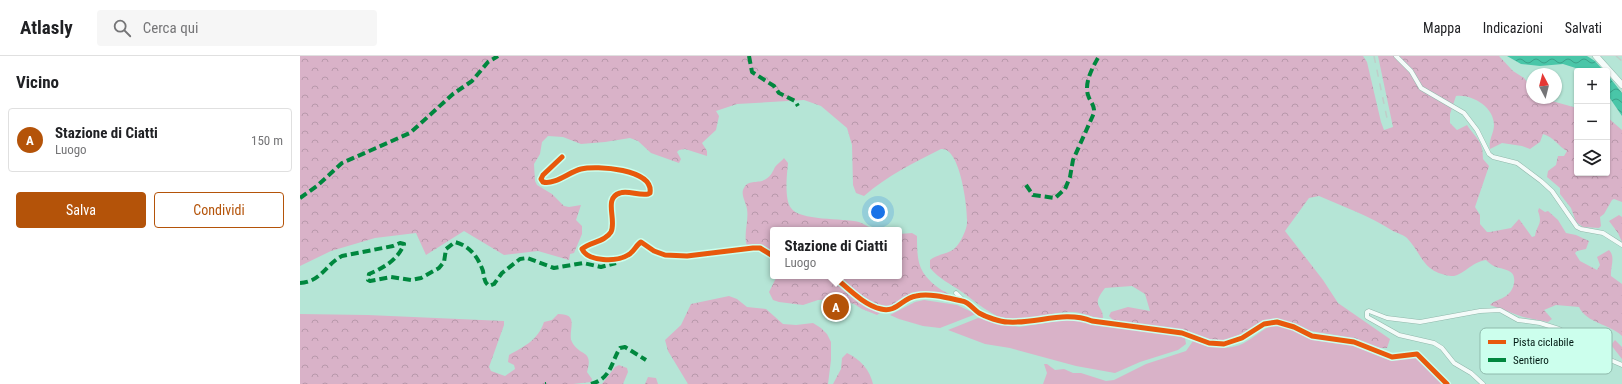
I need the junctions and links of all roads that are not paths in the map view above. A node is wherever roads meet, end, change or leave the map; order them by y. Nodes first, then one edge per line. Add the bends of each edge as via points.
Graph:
1 (1396, 56) edge
2 (1596, 56) edge
3 (1622, 85) edge
4 (562, 157) dead end
5 (1622, 245) edge
6 (770, 254) edge
7 (837, 279) edge
8 (956, 293) dead end
9 (964, 301) junction
10 (1556, 328) edge
11 (1612, 361) edge
12 (1622, 366) edge
13 (1447, 384) edge
14 (1483, 384) edge

1 - 5 street via 1411,71 1421,88 1464,113 1493,157 1509,160 1529,171 1552,191 1577,227 1603,233
2 - 3 main road
4 - 6 street via 543,176 543,182 592,168 634,174 644,178 650,187 648,194 625,192 615,196 611,205 611,231 584,247 582,249 585,253 602,260 614,260 629,255 641,242 665,256 753,248 760,248
7 - 9 street via 866,302 880,309 893,310 914,296 921,295
8 - 9 street
9 - 13 street via 980,313 1006,322 1080,316 1092,321 1182,333 1209,343 1224,344 1242,338 1264,324 1277,322 1312,336 1354,342 1392,357 1417,354
10 - 14 street via 1518,320 1500,310 1486,310 1420,322 1387,318 1367,312 1367,317 1389,331 1428,341 1442,348 1454,363
11 - 12 street

